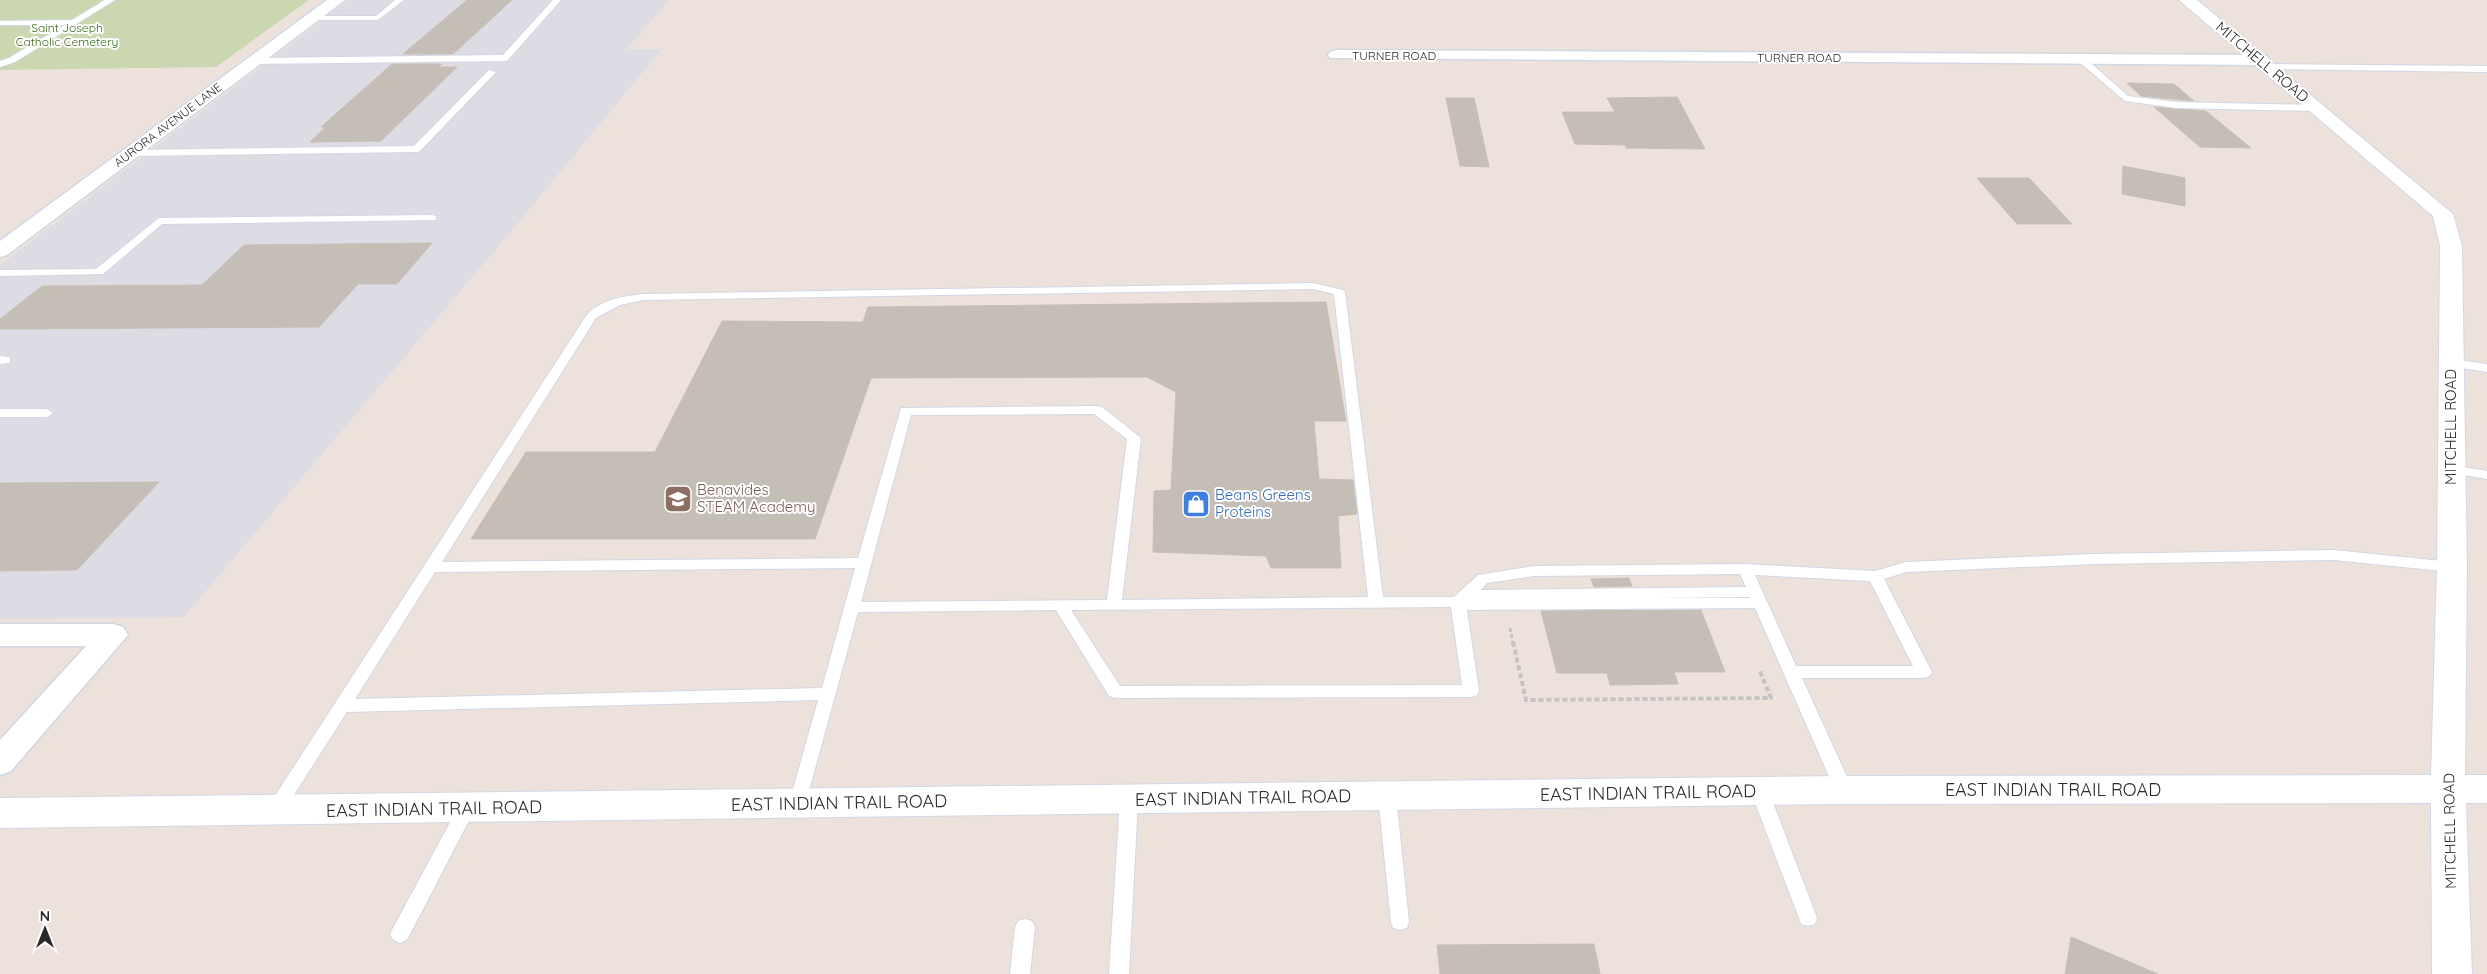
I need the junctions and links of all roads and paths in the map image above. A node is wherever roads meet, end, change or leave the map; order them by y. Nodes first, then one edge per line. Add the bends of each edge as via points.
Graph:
1 (111, 0) edge
2 (337, 0) edge
3 (400, 0) edge
4 (558, 0) edge
5 (2187, 0) edge
6 (313, 18) junction
7 (74, 22) junction
8 (0, 23) edge
9 (1336, 55) dead end
10 (2081, 59) junction
11 (254, 61) junction
12 (2265, 63) junction
13 (0, 64) edge
14 (2487, 69) edge
15 (492, 72) dead end
16 (2318, 108) junction
17 (132, 153) junction
18 (432, 218) dead end
19 (0, 251) edge
20 (0, 273) edge
21 (2451, 363) junction
22 (2487, 368) edge
23 (0, 413) edge
24 (47, 413) dead end
25 (2451, 469) junction
26 (2487, 475) edge
27 (864, 563) junction
28 (432, 568) junction
29 (2452, 568) junction
30 (1745, 569) junction
31 (1874, 576) junction
32 (1758, 598) junction
33 (1460, 600) junction
34 (1376, 602) junction
35 (1060, 605) junction
36 (1114, 605) junction
37 (852, 607) junction
38 (1510, 627) dead end
39 (0, 635) edge
40 (1756, 661) dead end
41 (1792, 672) junction
42 (828, 694) junction
43 (343, 706) junction
44 (0, 762) edge
45 (2448, 789) junction
46 (2487, 789) edge
47 (1844, 790) junction
48 (1760, 792) junction
49 (1387, 796) junction
50 (1129, 799) junction
51 (798, 804) junction
52 (466, 809) junction
53 (275, 811) junction
54 (0, 813) edge
55 (1808, 918) dead end
56 (1400, 922) dead end
57 (1025, 927) dead end
58 (400, 934) dead end
59 (1020, 974) edge
60 (1119, 974) edge
61 (2452, 974) edge

1 - 7 lane
2 - 6 street, AURORA AVENUE LANE
3 - 6 lane via 378,18
4 - 11 lane via 505,58
5 - 12 street, MITCHELL ROAD
6 - 11 street, AURORA AVENUE LANE
7 - 8 lane
7 - 13 lane
9 - 10 street, TURNER ROAD
10 - 12 street, TURNER ROAD
10 - 16 lane via 2125,98 2176,105
11 - 17 street, AURORA AVENUE LANE
12 - 14 lane
12 - 16 street, MITCHELL ROAD
15 - 17 lane via 417,149
16 - 21 street, MITCHELL ROAD via 2443,214 2451,246
17 - 19 street, AURORA AVENUE LANE
18 - 20 lane via 159,221 99,272
21 - 22 lane
21 - 25 street, MITCHELL ROAD
23 - 24 lane
25 - 26 lane
25 - 29 street, MITCHELL ROAD
27 - 28 lane
27 - 36 lane via 906,412 1097,410 1134,438
27 - 37 lane
28 - 34 lane via 592,316 607,304 643,297 1313,286 1340,292
28 - 43 lane
29 - 31 lane via 2334,555 2095,559 1906,568
29 - 45 street, MITCHELL ROAD
30 - 31 lane
30 - 32 lane
30 - 33 lane via 1534,571 1484,579
31 - 41 lane via 1924,672
32 - 33 lane
32 - 41 lane
33 - 34 lane
33 - 35 lane via 1471,691 1115,692
34 - 36 lane
35 - 36 lane
35 - 37 lane
37 - 42 lane
38 - 40 path via 1526,700 1771,698
39 - 44 street via 113,634
41 - 47 lane
42 - 43 lane
42 - 51 lane
43 - 53 lane
45 - 46 street, EAST INDIAN TRAIL ROAD
45 - 47 street, EAST INDIAN TRAIL ROAD
45 - 61 street, MITCHELL ROAD
47 - 48 street, EAST INDIAN TRAIL ROAD
48 - 49 street, EAST INDIAN TRAIL ROAD
48 - 55 lane
49 - 50 street, EAST INDIAN TRAIL ROAD
49 - 56 lane
50 - 51 street, EAST INDIAN TRAIL ROAD
50 - 60 lane
51 - 52 street, EAST INDIAN TRAIL ROAD
52 - 53 street, EAST INDIAN TRAIL ROAD
52 - 58 lane
53 - 54 street, EAST INDIAN TRAIL ROAD
57 - 59 lane

